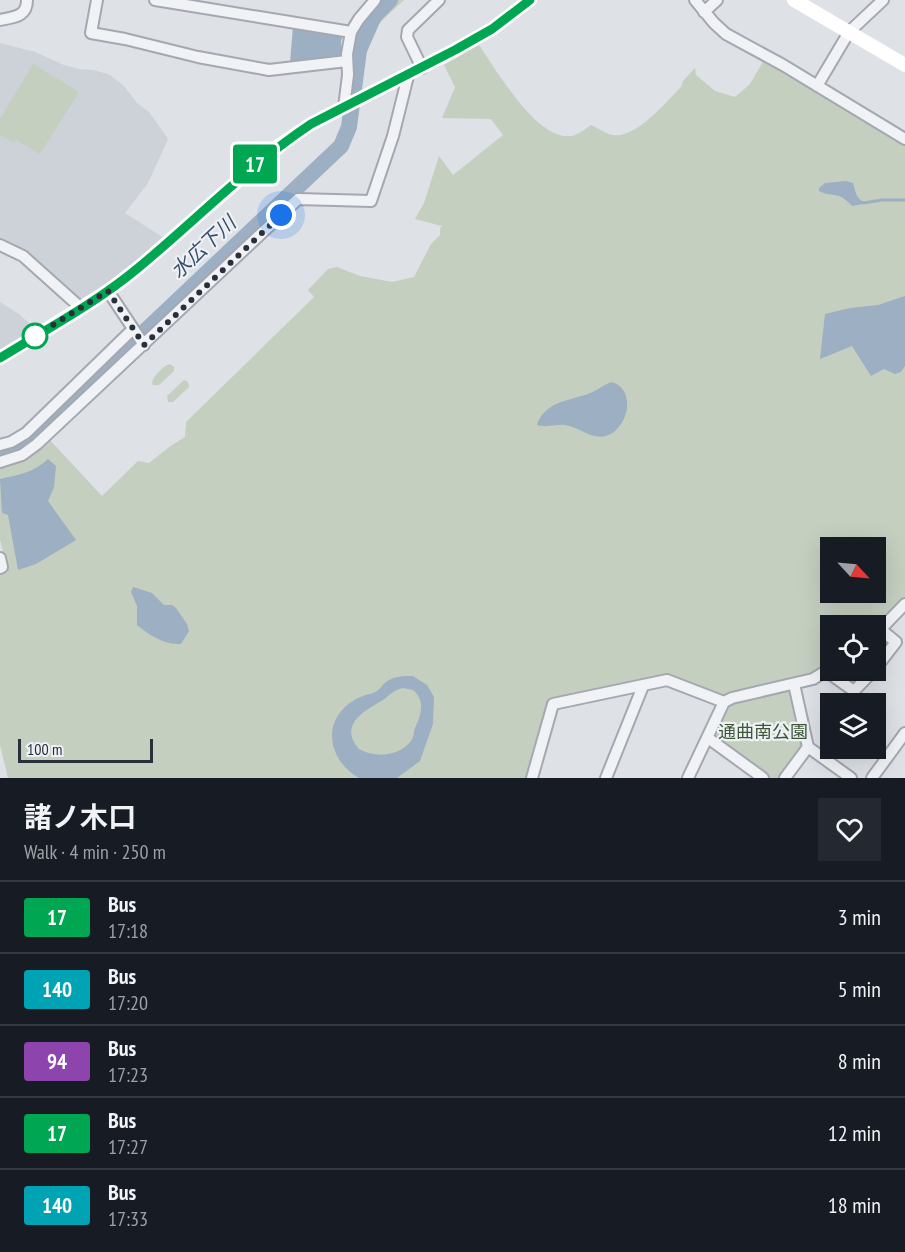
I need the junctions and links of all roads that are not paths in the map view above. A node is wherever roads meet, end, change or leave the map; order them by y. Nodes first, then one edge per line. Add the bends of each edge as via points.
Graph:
1 (27, 0) edge
2 (97, 0) edge
3 (155, 0) edge
4 (375, 0) edge
5 (439, 0) edge
6 (530, 0) edge
7 (696, 0) edge
8 (717, 0) edge
9 (883, 0) edge
10 (797, 1) edge
11 (704, 12) junction
12 (0, 20) edge
13 (351, 32) junction
14 (849, 32) junction
15 (347, 61) junction
16 (905, 65) edge
17 (422, 68) junction
18 (408, 76) junction
19 (817, 86) junction
20 (349, 104) junction
21 (905, 139) edge
22 (0, 245) edge
23 (108, 291) junction
24 (81, 308) junction
25 (134, 331) junction
26 (143, 344) junction
27 (0, 358) edge
28 (0, 445) edge
29 (0, 462) edge
30 (0, 558) edge
31 (0, 568) edge
32 (905, 604) edge
33 (886, 624) edge
34 (886, 636) edge
35 (886, 655) edge
36 (820, 675) edge
37 (843, 681) edge
38 (864, 681) edge
39 (794, 684) junction
40 (643, 686) junction
41 (724, 702) junction
42 (905, 733) edge
43 (708, 738) junction
44 (808, 747) junction
45 (532, 778) edge
46 (606, 778) edge
47 (688, 778) edge
48 (763, 778) edge
49 (785, 778) edge
50 (851, 778) edge
51 (872, 778) edge

1 - 12 street via 21,16
2 - 15 street via 91,33 269,70
3 - 13 street
4 - 13 street
5 - 17 street via 408,30 407,37
6 - 17 main road via 492,29
7 - 11 street
8 - 11 street
9 - 14 street
10 - 14 main road
11 - 19 street via 726,34
13 - 15 street
14 - 16 main road
14 - 19 street
15 - 20 street
17 - 18 main road
18 - 20 main road
18 - 26 street via 371,201 298,199
19 - 21 street
20 - 23 main road via 278,146
22 - 24 street via 23,256
23 - 24 main road
23 - 25 street
24 - 27 main road
25 - 26 street
25 - 28 street via 26,433
26 - 29 street via 37,444 22,455
30 - 31 street
32 - 33 street
34 - 35 street via 896,642
36 - 39 street
37 - 38 street via 854,691
39 - 41 street
39 - 44 street
40 - 41 street via 667,680
40 - 45 street via 553,704
40 - 46 street
41 - 43 street
42 - 51 street
43 - 47 street
43 - 48 street
44 - 49 street
44 - 50 street

